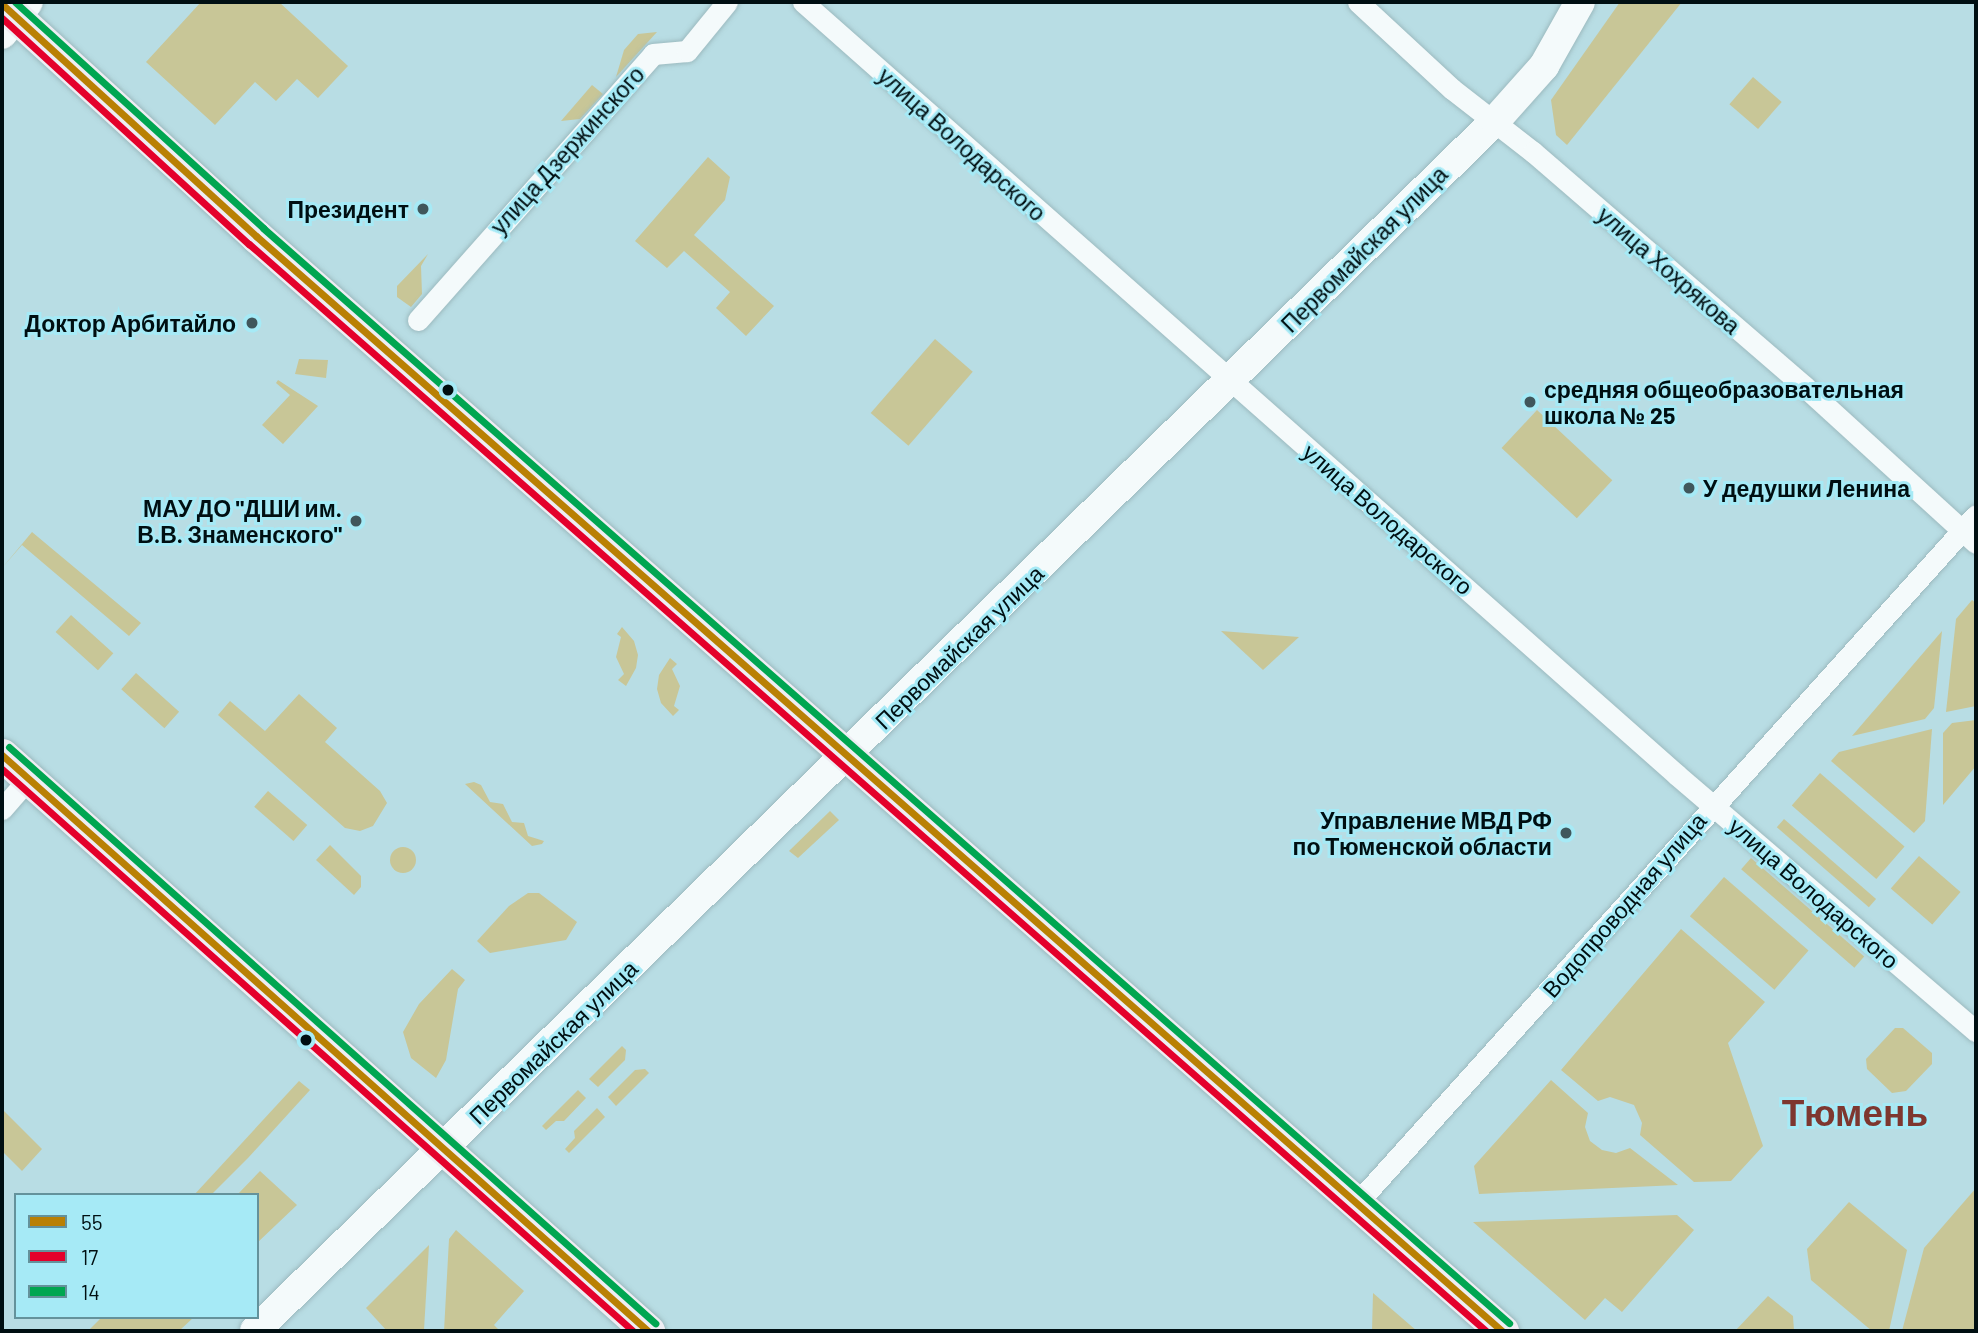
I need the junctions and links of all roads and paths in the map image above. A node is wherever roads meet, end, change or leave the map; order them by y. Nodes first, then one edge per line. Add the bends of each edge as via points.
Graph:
1 (727, 2) edge
2 (803, 2) edge
3 (1358, 2) edge
4 (1580, 2) edge
5 (12, 14) edge
6 (1494, 121) junction
7 (418, 320) dead end
8 (1231, 381) junction
9 (1972, 530) edge
10 (2, 755) edge
11 (846, 757) junction
12 (28, 779) junction
13 (1712, 805) junction
14 (2, 809) edge
15 (1976, 1031) edge
16 (442, 1150) junction
17 (1357, 1203) junction
18 (256, 1331) edge
19 (648, 1331) edge
20 (1502, 1331) edge

1 - 7 street, улица Дзержинского via 687,51 653,54
2 - 8 street, улица Володарского
3 - 6 street, улица Хохрякова via 1452,89
4 - 6 street, Первомайская улица via 1544,66
5 - 11 main road
6 - 8 street, Первомайская улица
6 - 9 street, улица Хохрякова
8 - 11 street, Первомайская улица
8 - 13 street, улица Володарского
9 - 13 street, Водопроводная улица
10 - 12 main road
11 - 16 street, Первомайская улица
11 - 17 main road
12 - 14 street
12 - 16 main road
13 - 15 street, улица Володарского
13 - 17 street, Водопроводная улица
16 - 18 street, Первомайская улица
16 - 19 main road
17 - 20 main road

